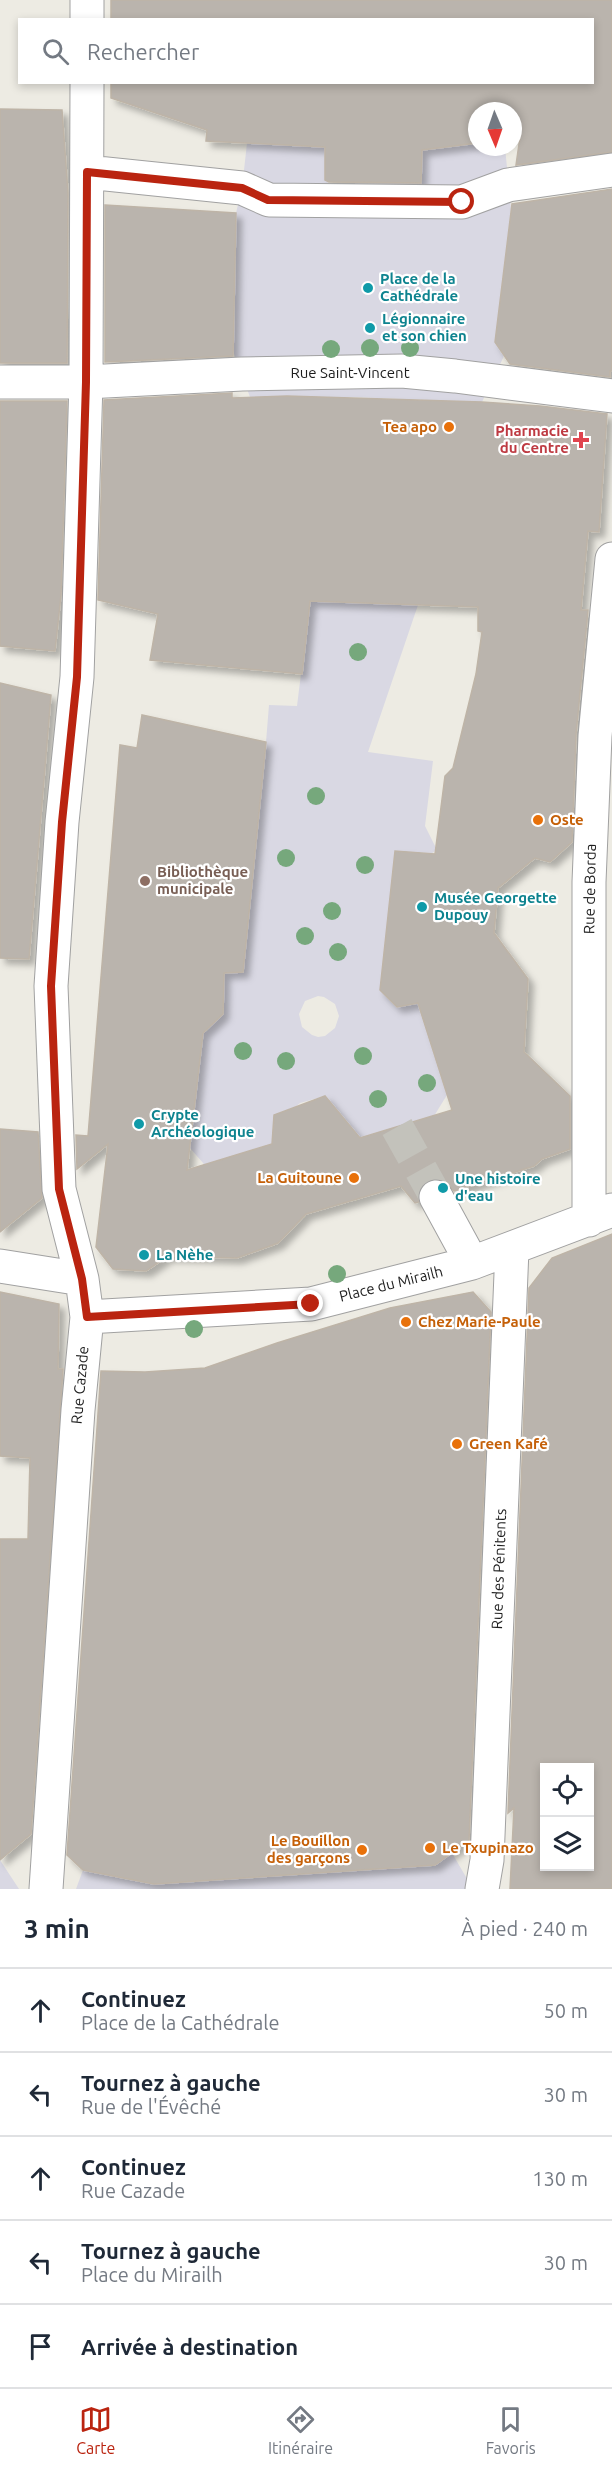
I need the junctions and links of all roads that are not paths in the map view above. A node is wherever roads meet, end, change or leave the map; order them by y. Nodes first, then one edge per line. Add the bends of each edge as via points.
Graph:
1 (87, 0) edge
2 (87, 18) edge
3 (87, 84) edge
4 (612, 170) edge
5 (87, 172) junction
6 (0, 382) edge
7 (86, 382) junction
8 (612, 396) edge
9 (612, 559) edge
10 (436, 1197) tunnel mouth
11 (600, 1215) edge
12 (513, 1249) junction
13 (472, 1263) junction
14 (0, 1266) edge
15 (82, 1279) junction
16 (87, 1317) junction
17 (46, 1889) edge
18 (482, 1889) edge

1 - 2 street
3 - 5 street, Rue Cazade
4 - 5 street via 508,185 462,202 268,200 242,188
5 - 7 street, Rue Cazade
6 - 7 street, Rue Saint-Vincent
7 - 8 street, Rue Saint-Vincent via 402,371
7 - 15 street, Rue Cazade via 77,677 51,986 59,1189
9 - 11 street, Rue de Borda via 595,736 589,882
10 - 13 street
11 - 12 street, Place du Mirailh
12 - 13 street, Place du Mirailh
12 - 18 street, Rue des Pénitents via 487,1860
13 - 16 street, Place du Mirailh via 311,1304
14 - 15 street
15 - 16 street, Rue Cazade
16 - 17 street, Rue Cazade

